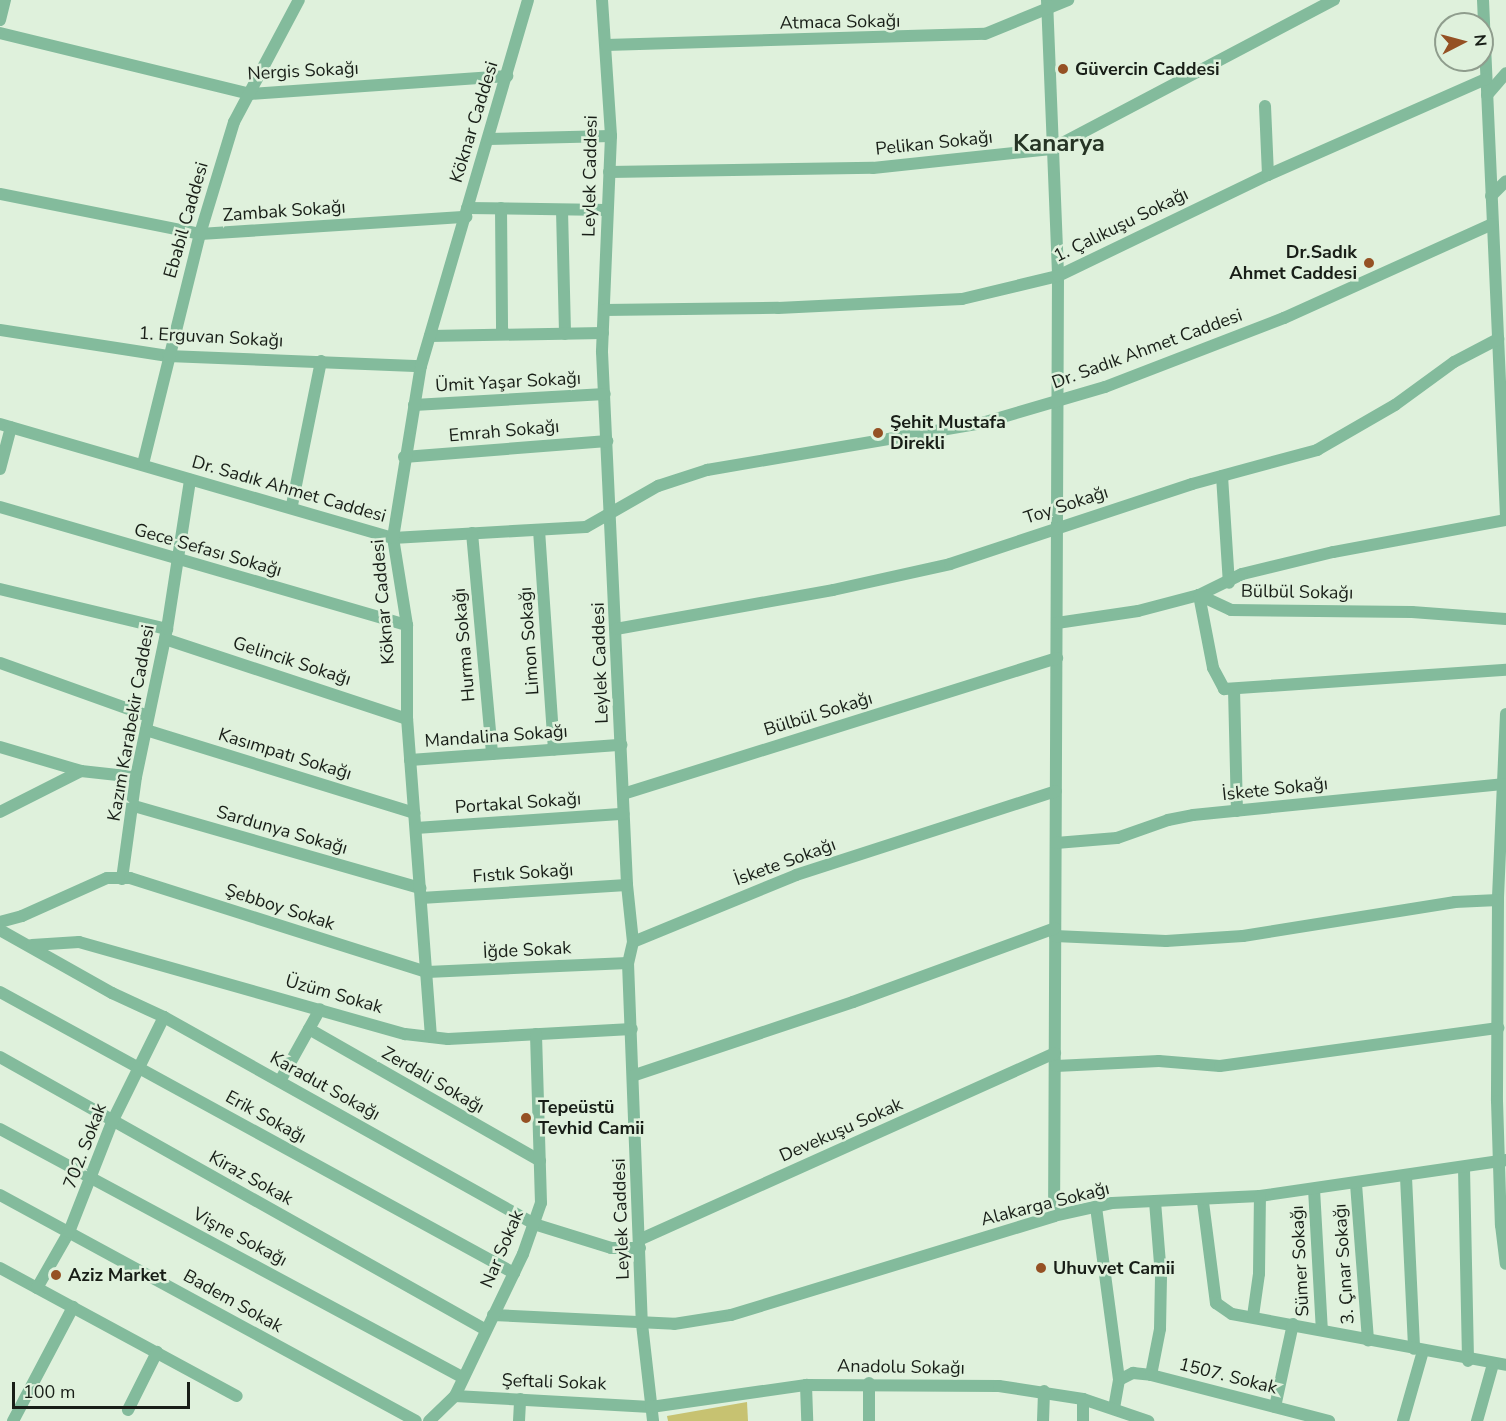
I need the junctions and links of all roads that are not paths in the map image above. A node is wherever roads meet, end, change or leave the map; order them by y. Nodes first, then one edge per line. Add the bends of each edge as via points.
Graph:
1 (5, 0) edge
2 (299, 0) edge
3 (528, 0) edge
4 (602, 0) edge
5 (1068, 0) edge
6 (1334, 0) edge
7 (1483, 0) edge
8 (1047, 6) edge
9 (0, 20) edge
10 (0, 33) edge
11 (606, 45) junction
12 (1506, 73) edge
13 (507, 76) junction
14 (1486, 79) junction
15 (250, 94) junction
16 (1487, 95) junction
17 (1265, 106) dead end
18 (611, 136) junction
19 (489, 139) junction
20 (1051, 148) junction
21 (609, 172) junction
22 (1268, 175) junction
23 (1506, 181) edge
24 (0, 194) edge
25 (1491, 196) junction
26 (501, 208) junction
27 (561, 210) junction
28 (607, 210) junction
29 (466, 212) junction
30 (1492, 224) junction
31 (200, 234) junction
32 (1506, 271) edge
33 (1058, 276) junction
34 (1495, 283) junction
35 (604, 310) junction
36 (0, 330) edge
37 (603, 333) junction
38 (502, 334) junction
39 (565, 334) junction
40 (430, 336) junction
41 (1498, 339) junction
42 (168, 356) junction
43 (321, 361) junction
44 (421, 366) junction
45 (1503, 378) edge
46 (605, 394) junction
47 (1058, 401) junction
48 (414, 405) junction
49 (6, 425) edge
50 (607, 441) junction
51 (404, 457) junction
52 (144, 464) junction
53 (0, 469) edge
54 (1505, 473) edge
55 (1222, 476) junction
56 (190, 480) junction
57 (292, 505) junction
58 (0, 507) edge
59 (611, 512) junction
60 (1506, 518) edge
61 (1058, 526) junction
62 (539, 530) junction
63 (472, 534) junction
64 (393, 537) junction
65 (176, 561) junction
66 (1229, 583) junction
67 (0, 589) edge
68 (1199, 595) junction
69 (1506, 619) edge
70 (1057, 623) junction
71 (407, 625) junction
72 (616, 629) junction
73 (166, 634) junction
74 (1057, 658) junction
75 (0, 663) edge
76 (1506, 670) edge
77 (1234, 689) junction
78 (1506, 714) edge
79 (148, 716) junction
80 (407, 718) junction
81 (146, 730) junction
82 (621, 744) junction
83 (0, 747) edge
84 (554, 749) junction
85 (492, 754) junction
86 (410, 760) junction
87 (81, 771) junction
88 (136, 777) junction
89 (1503, 787) edge
90 (1056, 791) junction
91 (623, 794) junction
92 (134, 806) junction
93 (1237, 811) junction
94 (0, 812) edge
95 (414, 813) junction
96 (624, 814) junction
97 (416, 828) junction
98 (1056, 843) junction
99 (123, 879) junction
100 (627, 885) junction
101 (1502, 892) edge
102 (420, 893) junction
103 (0, 922) edge
104 (0, 930) edge
105 (1055, 932) junction
106 (633, 942) junction
107 (32, 945) junction
108 (628, 963) junction
109 (1503, 965) edge
110 (427, 972) junction
111 (0, 992) edge
112 (320, 1009) junction
113 (164, 1017) junction
114 (1498, 1028) junction
115 (309, 1029) junction
116 (632, 1029) junction
117 (536, 1034) junction
118 (431, 1037) junction
119 (1055, 1053) junction
120 (1502, 1054) edge
121 (0, 1057) edge
122 (1056, 1066) junction
123 (138, 1067) junction
124 (635, 1075) junction
125 (280, 1081) junction
126 (112, 1120) junction
127 (0, 1129) edge
128 (540, 1161) junction
129 (1504, 1162) edge
130 (1464, 1168) junction
131 (1406, 1177) junction
132 (92, 1178) junction
133 (1356, 1184) junction
134 (1314, 1189) junction
135 (0, 1196) edge
136 (1260, 1196) junction
137 (1155, 1201) junction
138 (1203, 1202) junction
139 (1096, 1207) junction
140 (1053, 1216) junction
141 (534, 1224) junction
142 (69, 1232) junction
143 (640, 1244) junction
144 (1506, 1264) edge
145 (0, 1268) edge
146 (514, 1273) junction
147 (37, 1288) junction
148 (73, 1307) junction
149 (493, 1315) junction
150 (1252, 1316) junction
151 (642, 1324) junction
152 (1293, 1324) junction
153 (486, 1330) junction
154 (1322, 1330) junction
155 (1368, 1341) junction
156 (1418, 1350) junction
157 (157, 1352) junction
158 (1468, 1361) junction
159 (1500, 1365) edge
160 (1150, 1375) junction
161 (462, 1377) junction
162 (1119, 1380) junction
163 (869, 1383) junction
164 (806, 1384) junction
165 (1044, 1391) junction
166 (237, 1396) dead end
167 (455, 1396) junction
168 (520, 1399) junction
169 (1083, 1399) junction
170 (651, 1407) junction
171 (1275, 1407) junction
172 (1114, 1408) junction
173 (128, 1410) dead end
174 (435, 1419) edge
175 (13, 1421) edge
176 (416, 1421) edge
177 (519, 1421) edge
178 (653, 1421) edge
179 (807, 1421) edge
180 (869, 1421) edge
181 (1043, 1421) edge
182 (1083, 1421) edge
183 (1148, 1421) edge
184 (1329, 1421) edge
185 (1403, 1421) edge
186 (1478, 1421) edge

1 - 9 street
2 - 15 street, Ebabil Caddesi
3 - 13 street, Köknar Caddesi
4 - 11 street, Leylek Caddesi
5 - 8 street, Atmaca Sokağı
6 - 20 street, Pelikan Sokağı
7 - 14 street
8 - 11 street, Atmaca Sokağı via 986,34
8 - 20 street
10 - 15 street, Nergis Sokağı
11 - 18 street, Leylek Caddesi
12 - 16 street
13 - 15 street, Nergis Sokağı
13 - 19 street, Köknar Caddesi
14 - 16 street
14 - 22 street, 1. Çalıkuşu Sokağı
15 - 31 street, Ebabil Caddesi via 234,122
16 - 25 street
17 - 22 street
18 - 19 street
18 - 21 street, Leylek Caddesi
19 - 29 street, Köknar Caddesi
20 - 21 street, Pelikan Sokağı via 873,168
20 - 33 street
21 - 28 street, Leylek Caddesi
22 - 33 street, 1. Çalıkuşu Sokağı
23 - 25 street
24 - 31 street, Zambak Sokağı
25 - 30 street
26 - 27 street, Zambak Sokağı
26 - 29 street, Zambak Sokağı
26 - 38 street
27 - 28 street, Zambak Sokağı
27 - 39 street
28 - 35 street, Leylek Caddesi
29 - 31 street, Zambak Sokağı
29 - 40 street, Köknar Caddesi
30 - 34 street
30 - 47 street, Dr. Sadık Ahmet Caddesi via 1284,318 1105,387
31 - 42 street, Ebabil Caddesi
32 - 34 street
33 - 35 street, 1. Çalıkuşu Sokağı via 962,299 778,308
33 - 47 street
34 - 41 street
35 - 37 street, Leylek Caddesi
36 - 42 street, 1. Erguvan Sokağı
37 - 39 street
37 - 46 street, Leylek Caddesi
38 - 39 street
38 - 40 street
40 - 44 street, Köknar Caddesi
41 - 45 street
41 - 55 street, Toy Sokağı via 1454,362 1377,417 1317,450
42 - 43 street, 1. Erguvan Sokağı
42 - 52 street, Ebabil Caddesi
43 - 44 street, 1. Erguvan Sokağı
43 - 57 street
44 - 48 street, Köknar Caddesi
45 - 54 street
46 - 48 street, Ümit Yaşar Sokağı
46 - 50 street, Leylek Caddesi
47 - 59 street, Dr. Sadık Ahmet Caddesi via 982,423 707,470 658,486
47 - 61 street
48 - 51 street, Köknar Caddesi
49 - 52 street, Dr. Sadık Ahmet Caddesi
49 - 53 street
50 - 51 street, Emrah Sokağı
50 - 59 street, Leylek Caddesi
51 - 64 street, Köknar Caddesi
52 - 56 street, Dr. Sadık Ahmet Caddesi
54 - 60 street
55 - 61 street, Toy Sokağı
55 - 66 street
56 - 57 street, Dr. Sadık Ahmet Caddesi
56 - 65 street, Kazım Karabekir Caddesi
57 - 64 street, Dr. Sadık Ahmet Caddesi
58 - 65 street, Gece Sefası Sokağı
59 - 62 street, Dr. Sadık Ahmet Caddesi via 586,527
59 - 72 street, Leylek Caddesi
60 - 66 street via 1333,552 1242,574
61 - 70 street
61 - 72 street, Toy Sokağı via 938,566 833,590
62 - 63 street, Dr. Sadık Ahmet Caddesi
62 - 84 street, Limon Sokağı
63 - 64 street, Dr. Sadık Ahmet Caddesi
63 - 85 street, Hurma Sokağı
64 - 71 street, Köknar Caddesi
65 - 71 street, Gece Sefası Sokağı
65 - 73 street, Kazım Karabekir Caddesi
66 - 68 street
67 - 73 street, Gelincik Sokağı
68 - 69 street, Bülbül Sokağı via 1231,610 1412,612
68 - 70 street via 1138,611
68 - 77 street via 1213,668 1224,688
70 - 74 street
71 - 80 street, Köknar Caddesi
72 - 82 street, Leylek Caddesi
73 - 79 street, Kazım Karabekir Caddesi
73 - 80 street, Gelincik Sokağı
74 - 90 street
74 - 91 street, Bülbül Sokağı
75 - 79 street
76 - 77 street
77 - 93 street
78 - 89 street
79 - 81 street, Kazım Karabekir Caddesi
80 - 86 street, Köknar Caddesi
81 - 88 street, Kazım Karabekir Caddesi
81 - 95 street, Kasımpatı Sokağı
82 - 84 street, Mandalina Sokağı
82 - 91 street, Leylek Caddesi
83 - 87 street
84 - 85 street, Mandalina Sokağı
85 - 86 street, Mandalina Sokağı
86 - 95 street, Köknar Caddesi
87 - 88 street
87 - 94 street
88 - 92 street, Kazım Karabekir Caddesi
89 - 93 street, İskete Sokağı
89 - 101 street
90 - 98 street
90 - 106 street, İskete Sokağı via 796,875
91 - 96 street, Leylek Caddesi
92 - 99 street, Kazım Karabekir Caddesi
92 - 102 street, Sardunya Sokağı
93 - 98 street, İskete Sokağı via 1168,820 1117,838
95 - 97 street, Köknar Caddesi
96 - 97 street, Portakal Sokağı
96 - 100 street, Leylek Caddesi
97 - 102 street, Köknar Caddesi
98 - 105 street
99 - 103 street via 107,878
99 - 110 street, Şebboy Sokak
100 - 102 street, Fıstık Sokağı
100 - 106 street, Leylek Caddesi
101 - 105 street via 1243,936 1166,941
101 - 109 street
102 - 110 street, Köknar Caddesi
104 - 107 street, Karadut Sokağı
105 - 119 street
105 - 124 street
106 - 108 street, Leylek Caddesi
107 - 112 street, Üzüm Sokak via 79,942
107 - 113 street, Karadut Sokağı via 112,993
108 - 110 street, İğde Sokak
108 - 116 street, Leylek Caddesi
109 - 114 street
110 - 118 street, Köknar Caddesi
111 - 123 street, Erik Sokağı
112 - 115 street
112 - 118 street, Üzüm Sokak via 405,1034
113 - 123 street, 702. Sokak
113 - 125 street, Karadut Sokağı
114 - 120 street
114 - 122 street via 1220,1066 1160,1061
115 - 125 street
115 - 128 street, Zerdali Sokağı
116 - 117 street, Üzüm Sokak
116 - 124 street, Leylek Caddesi
117 - 118 street, Üzüm Sokak
117 - 128 street, Nar Sokak
119 - 122 street
119 - 143 street, Devekuşu Sokak
120 - 129 street
121 - 126 street, Kiraz Sokak
122 - 140 street
123 - 126 street, 702. Sokak
123 - 146 street, Erik Sokağı
124 - 143 street, Leylek Caddesi
125 - 141 street, Karadut Sokağı
126 - 132 street, 702. Sokak
126 - 153 street, Kiraz Sokak
127 - 132 street, Vişne Sokağı
128 - 141 street, Nar Sokak via 541,1203
129 - 130 street, Alakarga Sokağı
129 - 144 street via 1501,1225
130 - 131 street, Alakarga Sokağı
130 - 158 street
131 - 133 street, Alakarga Sokağı
131 - 156 street
132 - 142 street, 702. Sokak
132 - 161 street, Vişne Sokağı
133 - 134 street, Alakarga Sokağı
133 - 155 street, 3. Çınar Sokağı
134 - 136 street, Alakarga Sokağı
134 - 154 street, Sümer Sokağı
135 - 142 street, Badem Sokak
136 - 138 street, Alakarga Sokağı
136 - 150 street via 1259,1274
137 - 138 street, Alakarga Sokağı
137 - 139 street, Alakarga Sokağı
137 - 160 street via 1161,1276 1160,1329
138 - 150 street via 1216,1303 1232,1314
139 - 140 street, Alakarga Sokağı
139 - 162 street
140 - 151 street, Alakarga Sokağı via 731,1315 674,1324
141 - 143 street, Karadut Sokağı via 611,1248
141 - 146 street, Nar Sokak
142 - 147 street, 702. Sokak
142 - 176 street, Badem Sokak
143 - 151 street, Leylek Caddesi
145 - 147 street
146 - 149 street, Nar Sokak
147 - 148 street
148 - 157 street
148 - 175 street
149 - 151 street
149 - 153 street, Nar Sokak
150 - 152 street
151 - 170 street, Leylek Caddesi
152 - 154 street
152 - 171 street
153 - 161 street, Nar Sokak
154 - 155 street
155 - 156 street
156 - 158 street
156 - 185 street
157 - 166 street
157 - 173 street
158 - 159 street
159 - 186 street
160 - 162 street, 1507. Sokak via 1133,1373
160 - 171 street, 1507. Sokak
161 - 167 street, Nar Sokak
162 - 172 street
163 - 164 street, Anadolu Sokağı
163 - 165 street, Anadolu Sokağı
163 - 180 street
164 - 170 street, Anadolu Sokağı
164 - 179 street
165 - 169 street, Anadolu Sokağı
165 - 181 street
167 - 168 street, Şeftali Sokak
167 - 174 street
168 - 170 street, Şeftali Sokak
168 - 177 street
169 - 172 street, Anadolu Sokağı
169 - 182 street
170 - 178 street, Leylek Caddesi
171 - 184 street, 1507. Sokak
172 - 183 street, Anadolu Sokağı

